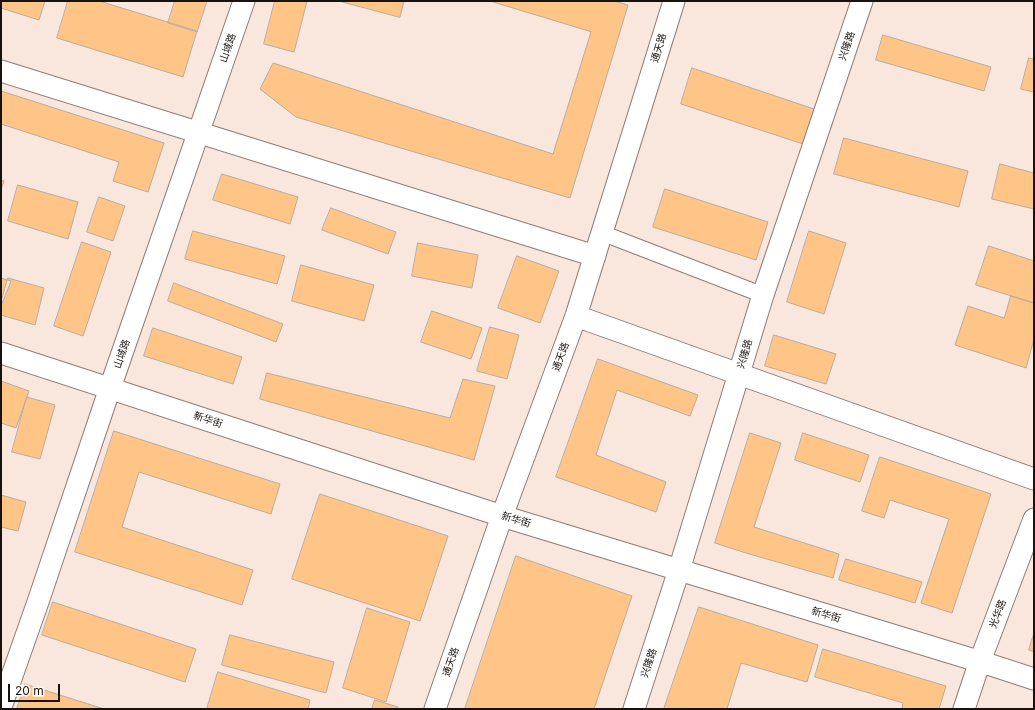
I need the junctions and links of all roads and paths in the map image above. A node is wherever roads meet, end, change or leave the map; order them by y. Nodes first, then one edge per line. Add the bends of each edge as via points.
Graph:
1 (244, 1) edge
2 (674, 1) edge
3 (862, 1) edge
4 (1, 71) edge
5 (199, 133) junction
6 (602, 233) junction
7 (595, 256) junction
8 (763, 295) junction
9 (576, 316) junction
10 (1, 353) edge
11 (739, 374) junction
12 (110, 388) junction
13 (1034, 479) edge
14 (502, 516) junction
15 (1034, 519) edge
16 (679, 570) junction
17 (980, 661) junction
18 (1034, 679) edge
19 (1, 707) edge
20 (435, 709) edge
21 (634, 709) edge
22 (964, 709) edge

1 - 5 street, 山城路
2 - 6 street, 通天路
3 - 8 street, 兴隆路
4 - 5 street
5 - 7 street
5 - 12 street, 山城路
6 - 7 street, 通天路
6 - 8 street
7 - 9 street, 通天路
8 - 11 street, 兴隆路
9 - 11 street
9 - 14 street, 通天路
10 - 12 street, 新华街
11 - 13 street
11 - 16 street, 兴隆路
12 - 14 street, 新华街
12 - 19 street, 山城路
14 - 16 street, 新华街
14 - 20 street, 通天路
15 - 17 street, 光华路
16 - 17 street, 新华街
16 - 21 street, 兴隆路
17 - 18 street, 新华街
17 - 22 street, 光华路

